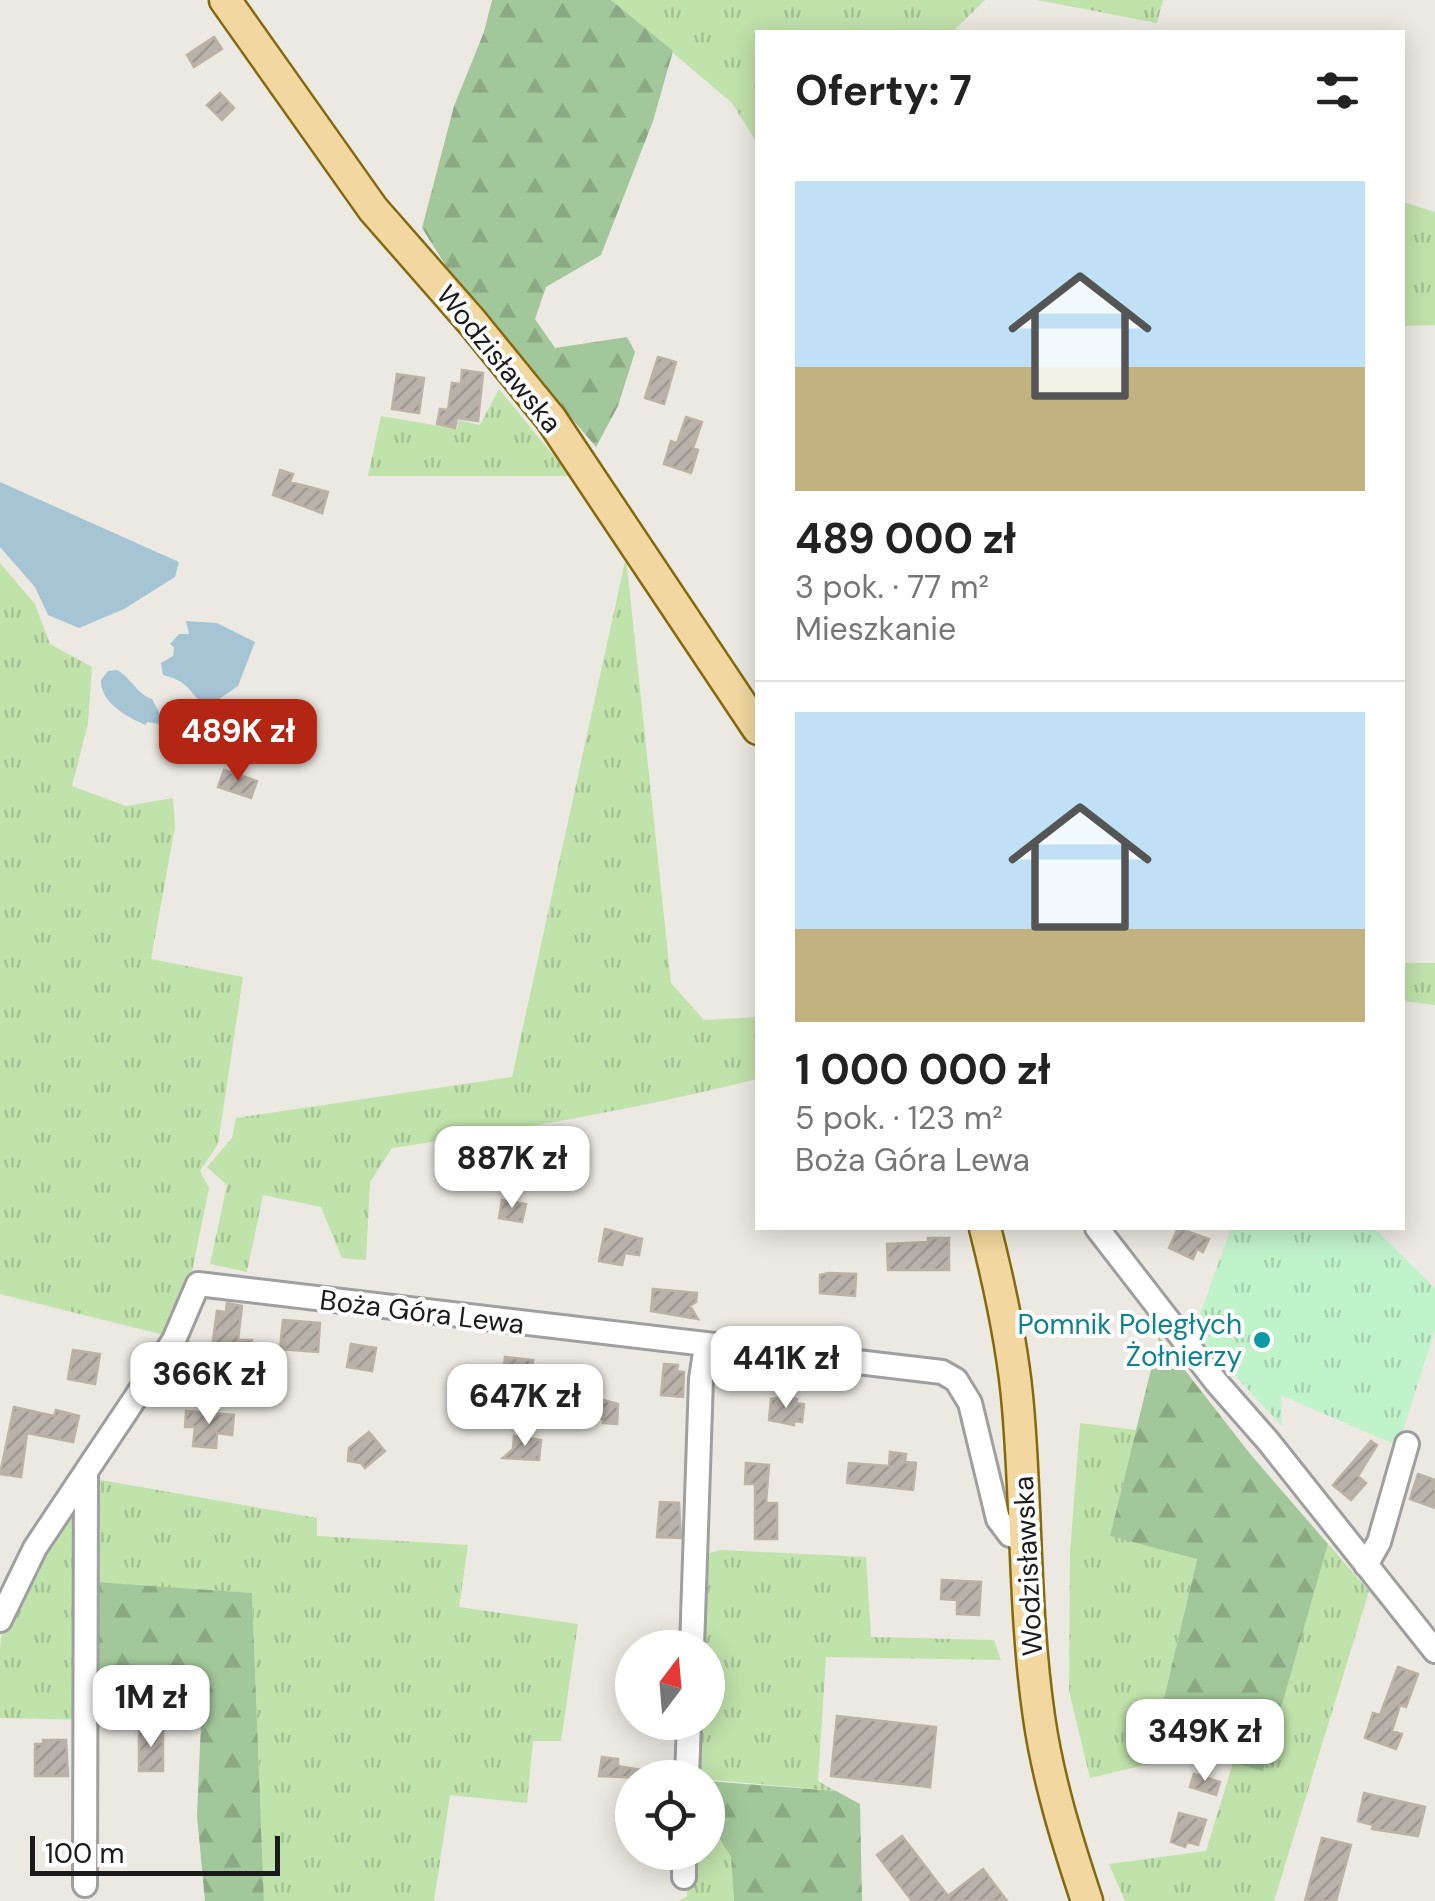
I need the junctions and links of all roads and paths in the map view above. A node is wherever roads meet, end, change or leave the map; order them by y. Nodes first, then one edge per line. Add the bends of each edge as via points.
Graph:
1 (225, 0) edge
2 (755, 726) edge
3 (985, 1230) edge
4 (1099, 1230) edge
5 (706, 1346) junction
6 (1407, 1444) dead end
7 (86, 1474) junction
8 (1024, 1538) junction
9 (1366, 1565) junction
10 (0, 1620) edge
11 (693, 1630) edge
12 (1435, 1651) edge
13 (684, 1870) edge
14 (684, 1876) dead end
15 (85, 1885) dead end
16 (1087, 1901) edge

1 - 2 main road, Wodzisławska via 373,210 550,419
3 - 8 main road, Wodzisławska via 1012,1354
4 - 9 street
5 - 7 street, Boża Góra Lewa via 198,1284 174,1340
5 - 8 street, Boża Góra Lewa via 930,1369 956,1380 970,1403 998,1519 1010,1535
5 - 11 street
6 - 9 street
7 - 10 street via 35,1548
7 - 15 street
8 - 16 main road, Wodzisławska via 1039,1719
9 - 12 street
13 - 14 street

